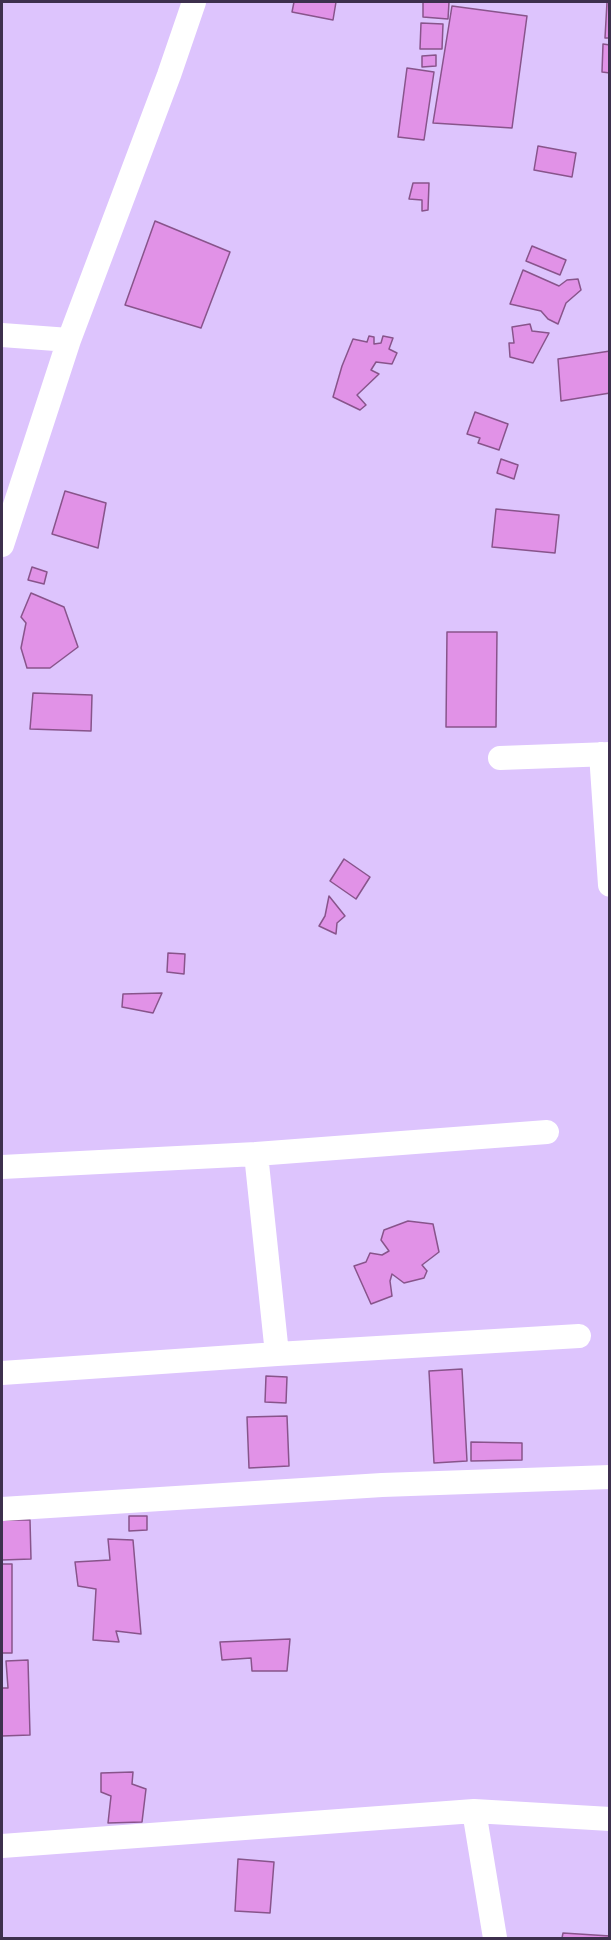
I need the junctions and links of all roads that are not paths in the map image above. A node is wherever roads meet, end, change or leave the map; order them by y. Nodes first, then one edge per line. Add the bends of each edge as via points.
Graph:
1 (194, 2) edge
2 (2, 335) edge
3 (69, 340) junction
4 (2, 545) edge
5 (605, 754) edge
6 (500, 758) dead end
7 (609, 885) edge
8 (547, 1132) dead end
9 (256, 1154) junction
10 (2, 1167) edge
11 (579, 1336) dead end
12 (277, 1354) junction
13 (2, 1373) edge
14 (609, 1477) edge
15 (2, 1509) edge
16 (474, 1811) junction
17 (609, 1819) edge
18 (2, 1846) edge
19 (495, 1938) edge

1 - 3 street
2 - 3 street
3 - 4 street
5 - 6 street
5 - 7 street
8 - 9 street
9 - 10 street
9 - 12 street
11 - 12 street
12 - 13 street
14 - 15 street via 382,1485
16 - 17 street
16 - 18 street
16 - 19 street

